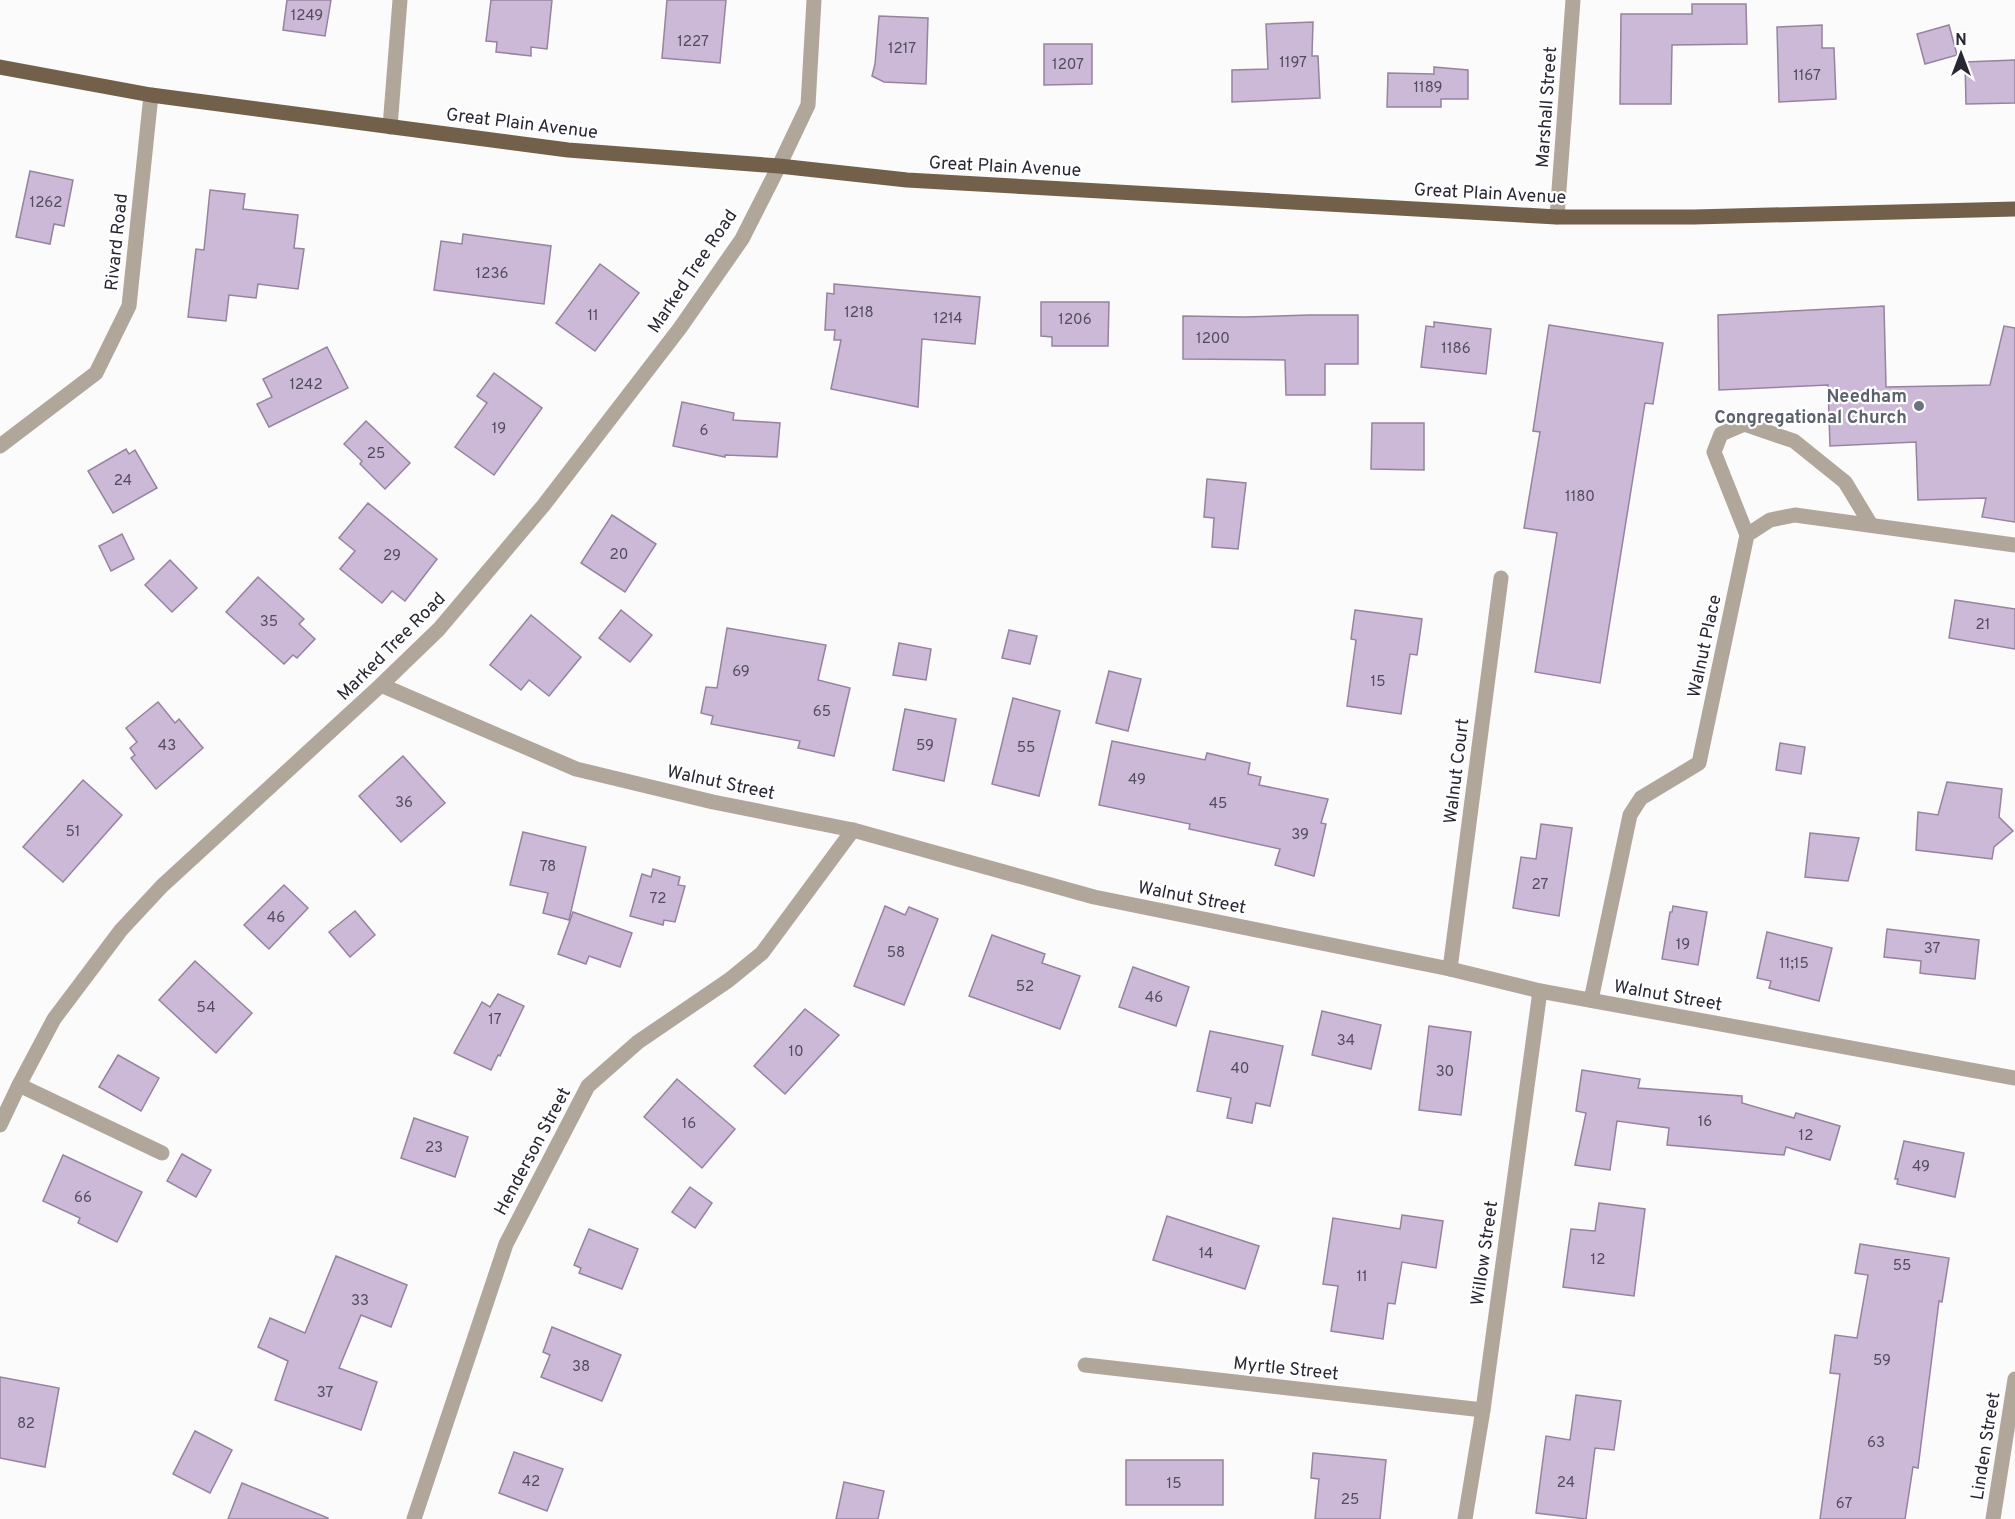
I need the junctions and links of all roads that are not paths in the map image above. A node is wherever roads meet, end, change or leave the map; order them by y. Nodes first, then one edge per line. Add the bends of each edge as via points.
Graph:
1 (400, 0) edge
2 (814, 0) edge
3 (1573, 0) edge
4 (0, 67) edge
5 (151, 95) junction
6 (390, 127) junction
7 (779, 166) junction
8 (2015, 209) edge
9 (1557, 217) junction
10 (0, 446) edge
11 (1871, 525) junction
12 (1747, 536) junction
13 (2015, 545) edge
14 (1502, 578) dead end
15 (381, 685) junction
16 (854, 830) junction
17 (1450, 969) junction
18 (1540, 991) junction
19 (1591, 1000) junction
20 (2015, 1078) edge
21 (19, 1085) junction
22 (0, 1125) edge
23 (162, 1153) dead end
24 (1085, 1365) dead end
25 (2015, 1379) edge
26 (1483, 1410) junction
27 (414, 1519) edge
28 (1465, 1519) edge
29 (1994, 1519) edge

1 - 6 street
2 - 7 street, Marked Tree Road via 808,105
3 - 9 street, Marshall Street
4 - 5 main road, Great Plain Avenue
5 - 6 main road, Great Plain Avenue
5 - 10 street, Rivard Road via 129,306 96,373
6 - 7 main road, Great Plain Avenue via 568,150
7 - 9 main road, Great Plain Avenue via 907,180
7 - 15 street, Marked Tree Road via 742,239 680,328 550,497 440,629
8 - 9 main road, Great Plain Avenue
11 - 12 street via 1795,515 1770,520
11 - 12 street via 1845,483 1794,441 1744,424 1721,434 1714,452
11 - 13 street
12 - 19 street, Walnut Place via 1699,763 1641,798 1630,815
14 - 17 street, Walnut Court
15 - 16 street, Walnut Street via 576,769
15 - 21 street, Marked Tree Road via 162,886 121,930 54,1019
16 - 17 street, Walnut Street via 1094,897
16 - 27 street, Henderson Street via 762,952 729,980 638,1042 588,1086 506,1244
17 - 18 street, Walnut Street
18 - 19 street, Walnut Street
18 - 26 street, Willow Street
19 - 20 street, Walnut Street
21 - 22 street, Marked Tree Road
21 - 23 street
24 - 26 street, Myrtle Street
25 - 29 street, Linden Street
26 - 28 street, Willow Street

